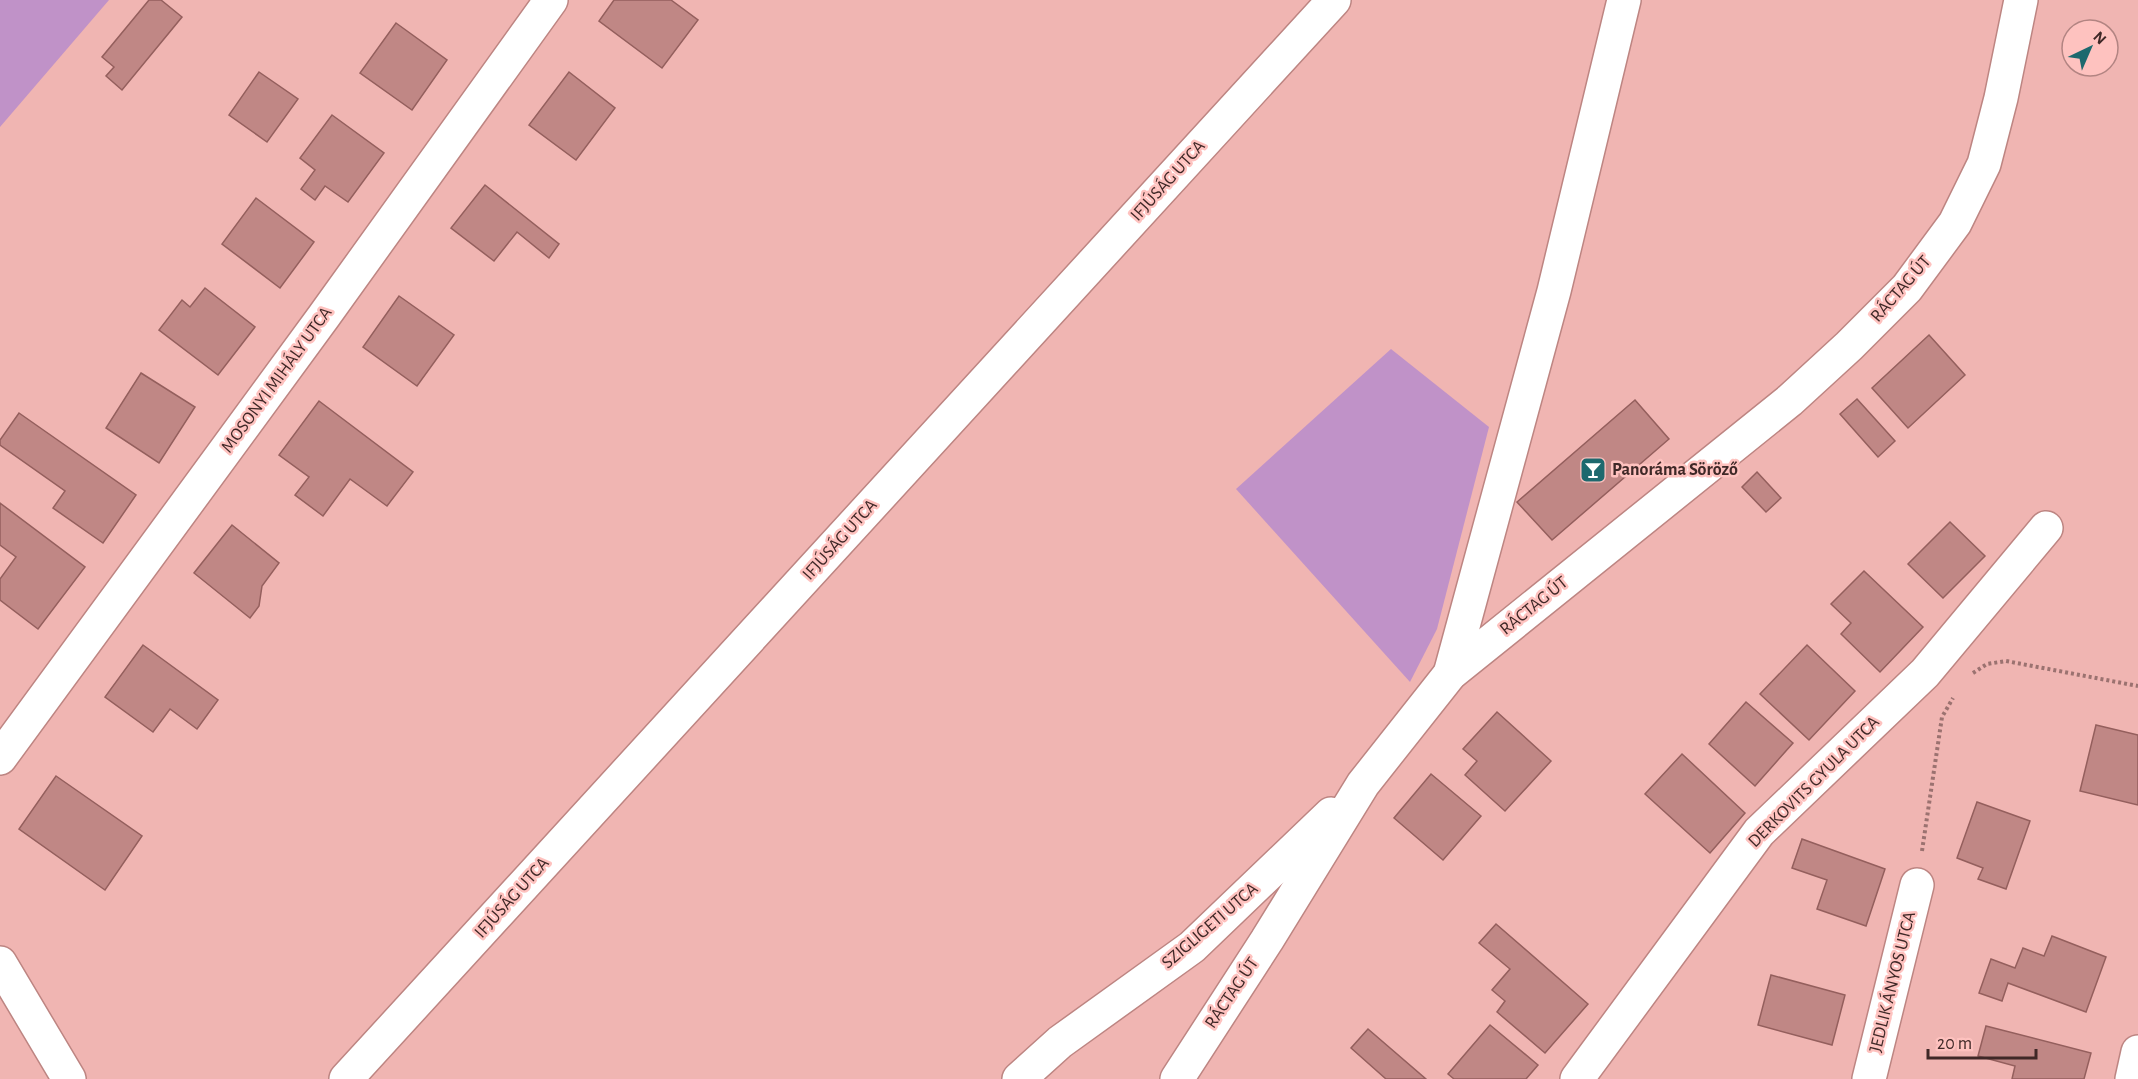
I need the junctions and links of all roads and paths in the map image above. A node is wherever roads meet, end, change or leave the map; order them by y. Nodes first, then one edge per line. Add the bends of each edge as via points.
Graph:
1 (551, 0) edge
2 (1334, 0) edge
3 (1624, 0) edge
4 (2021, 0) edge
5 (2046, 528) dead end
6 (1450, 674) junction
7 (1968, 679) dead end
8 (2138, 686) edge
9 (1956, 694) dead end
10 (0, 758) edge
11 (1363, 784) junction
12 (1917, 885) joint
13 (0, 963) edge
14 (2138, 1052) edge
15 (69, 1079) edge
16 (346, 1079) edge
17 (1018, 1079) edge
18 (1177, 1079) edge
19 (1577, 1079) edge
20 (1869, 1079) edge
21 (2132, 1079) edge

1 - 10 street, MOSONYI MIHÁLY UTCA
2 - 16 street, IFJÚSÁG UTCA
3 - 6 street via 1554,291
4 - 6 street, RÁCTAG ÚT via 1984,164 1955,223 1907,288 1789,401
5 - 19 street, DERKOVITS GYULA UTCA via 1925,673 1760,832
6 - 11 street
7 - 8 path via 1987,664 2006,661
9 - 12 path via 1942,717
11 - 17 street, SZIGLIGETI UTCA via 1192,947 1060,1042
11 - 18 street, RÁCTAG ÚT
12 - 20 street, JEDLIK ÁNYOS UTCA
13 - 15 street
14 - 21 street

